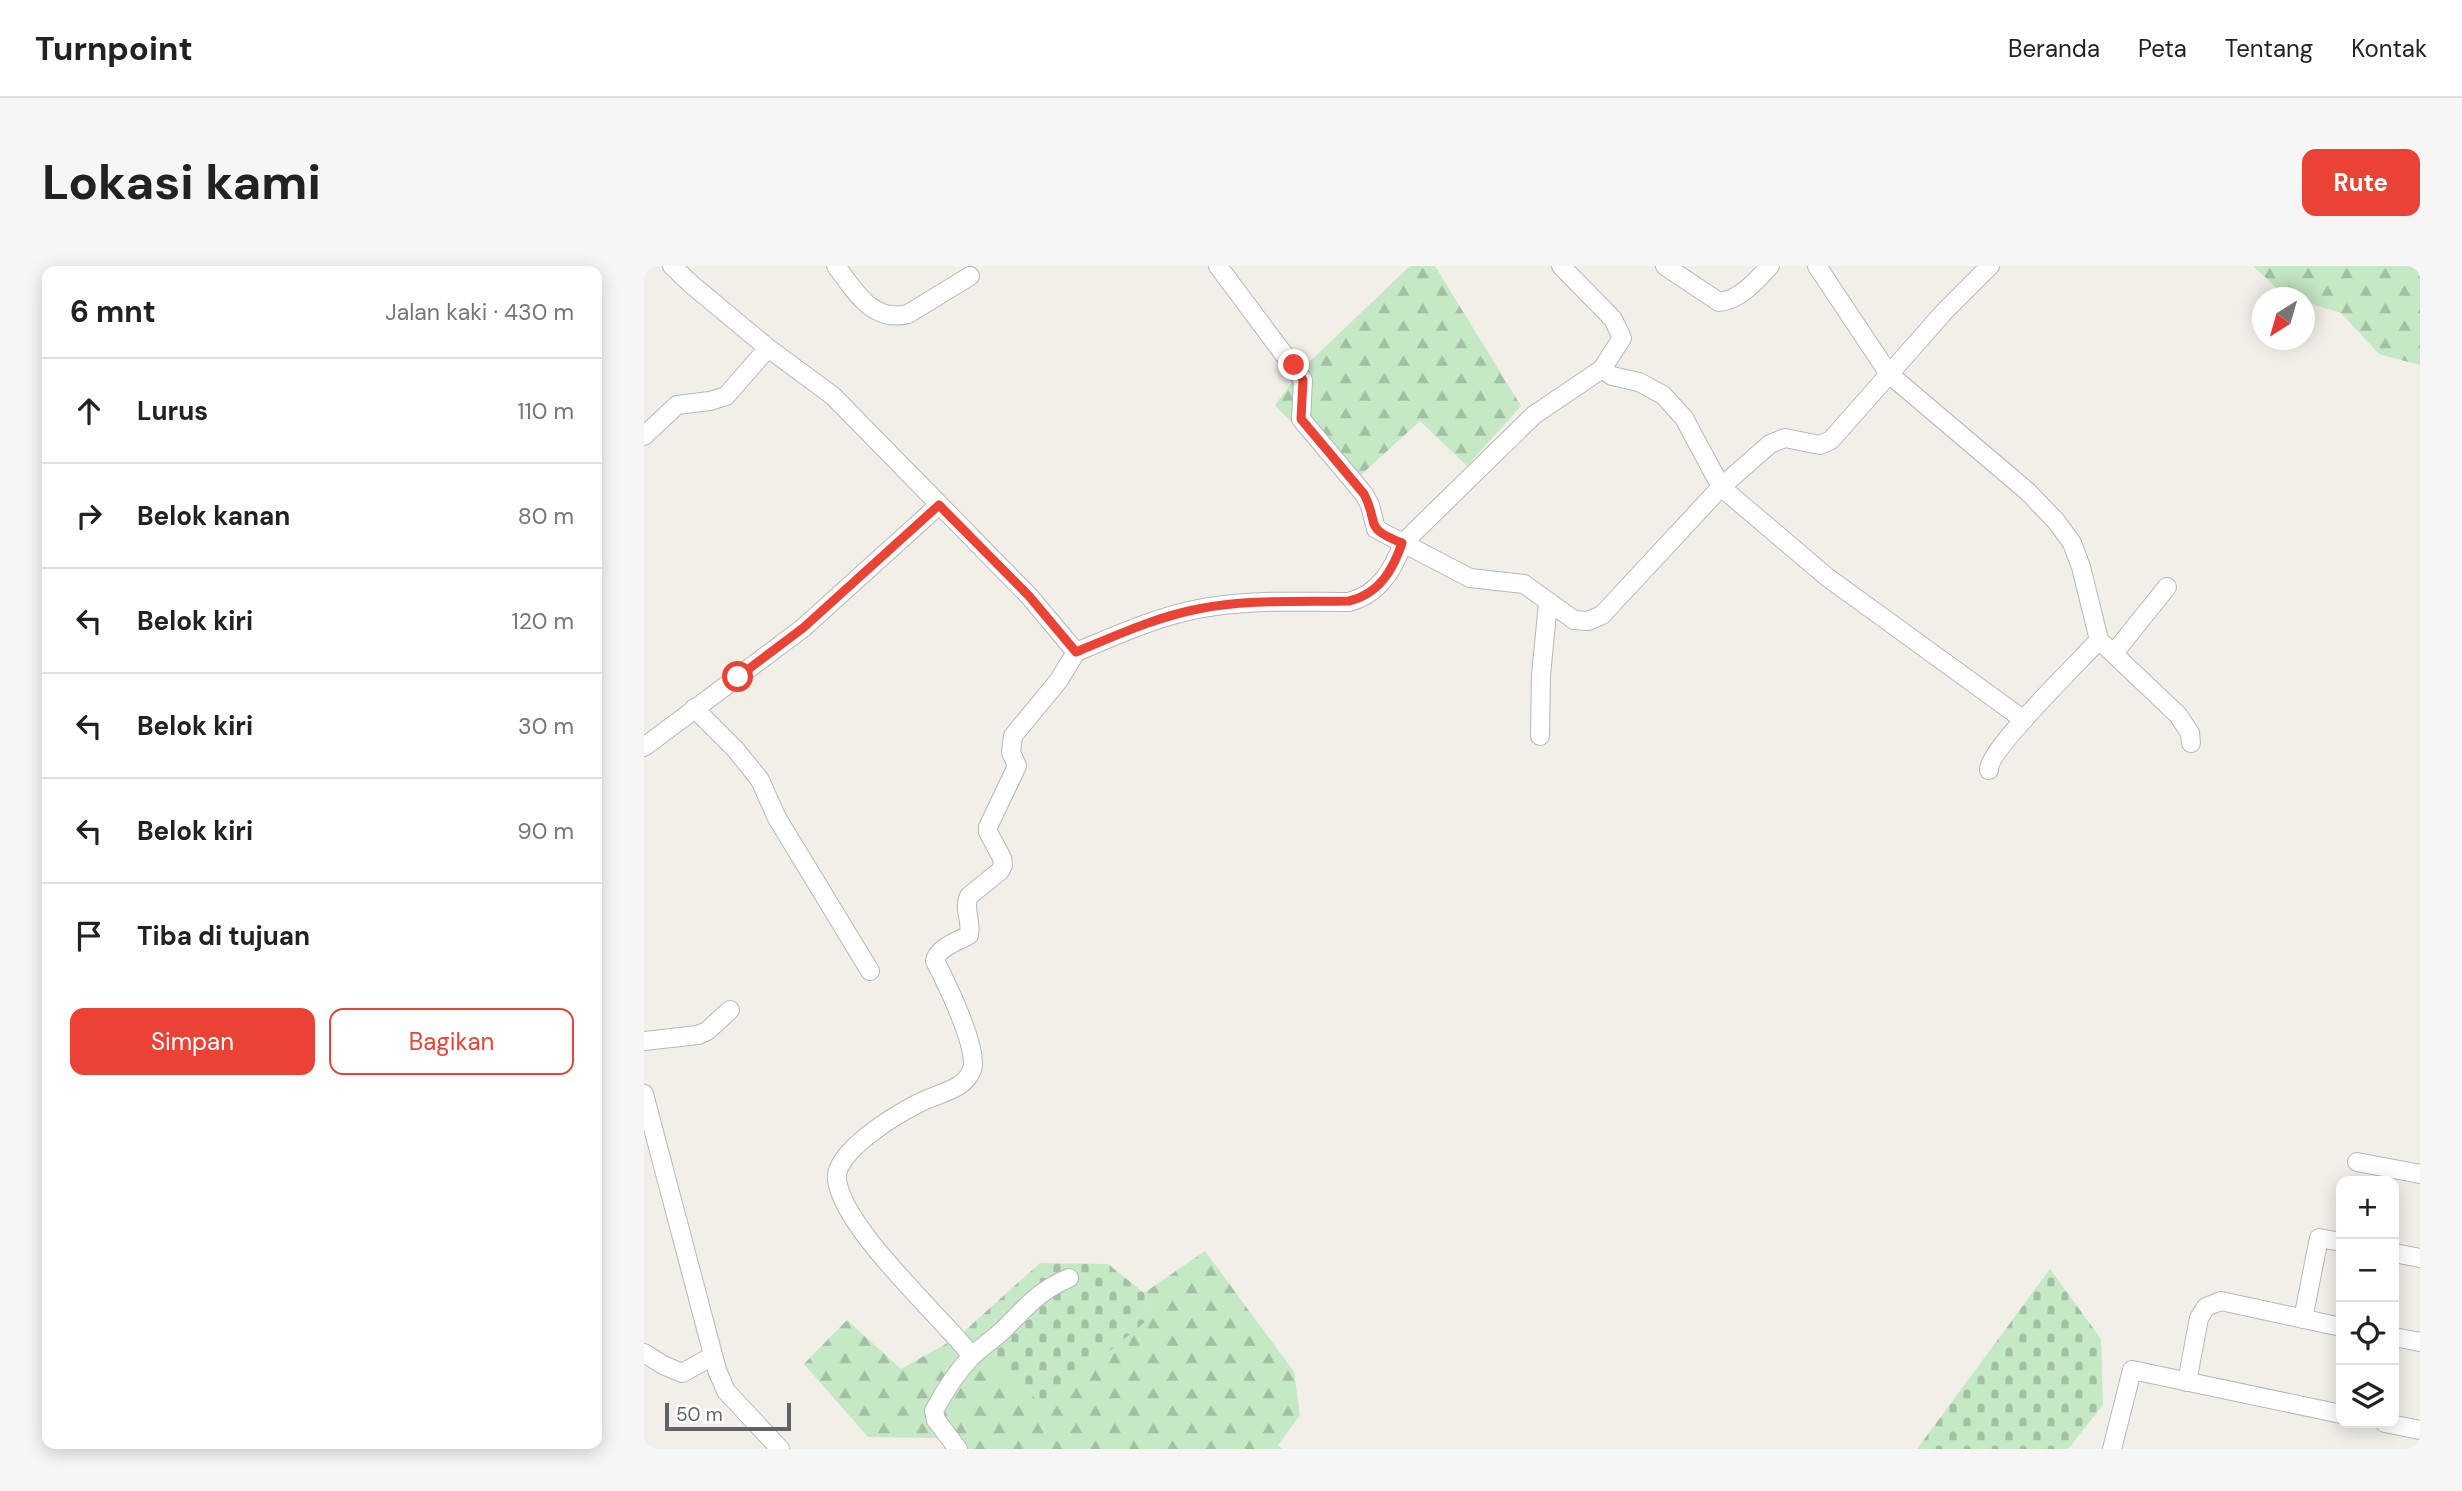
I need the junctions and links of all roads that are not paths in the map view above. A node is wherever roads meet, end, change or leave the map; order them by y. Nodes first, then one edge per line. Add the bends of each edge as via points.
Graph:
1 (672, 266) edge
2 (836, 266) edge
3 (1218, 266) edge
4 (1561, 266) edge
5 (1665, 266) edge
6 (1770, 266) edge
7 (1817, 266) edge
8 (1990, 266) edge
9 (970, 276) dead end
10 (768, 348) junction
11 (1602, 369) junction
12 (1889, 374) junction
13 (644, 436) edge
14 (1721, 487) junction
15 (939, 505) junction
16 (1402, 543) junction
17 (2167, 587) dead end
18 (1548, 603) junction
19 (2099, 640) junction
20 (1076, 652) junction
21 (2114, 653) junction
22 (694, 708) junction
23 (2024, 720) junction
24 (1540, 736) dead end
25 (2191, 743) dead end
26 (644, 747) edge
27 (1989, 771) dead end
28 (870, 971) dead end
29 (730, 1010) dead end
30 (644, 1041) edge
31 (645, 1103) edge
32 (2357, 1162) dead end
33 (2420, 1174) edge
34 (2336, 1241) edge
35 (2399, 1254) edge
36 (2420, 1258) edge
37 (1069, 1278) dead end
38 (2303, 1319) junction
39 (2336, 1325) edge
40 (2399, 1338) edge
41 (2420, 1342) edge
42 (644, 1353) edge
43 (713, 1356) junction
44 (972, 1356) junction
45 (2187, 1382) junction
46 (2336, 1413) edge
47 (2399, 1426) edge
48 (2420, 1430) edge
49 (780, 1449) edge
50 (958, 1449) edge
51 (2112, 1449) edge

1 - 10 street
2 - 9 street via 861,300 880,314 897,317
3 - 16 street via 1303,380 1301,419 1364,494 1376,529
4 - 11 street via 1613,319 1622,338
5 - 6 street via 1719,302 1729,301 1752,285
7 - 12 street
8 - 12 street
10 - 13 street via 726,396 677,405
10 - 15 street via 833,396
11 - 14 street via 1662,395 1684,418
11 - 16 street via 1534,415
12 - 14 street via 1826,444 1776,440
12 - 19 street via 2056,521 2072,543 2081,567
14 - 18 street via 1602,615 1580,621
14 - 23 street via 1827,577
15 - 20 street via 1029,596
15 - 22 street via 803,628
16 - 18 street via 1470,578 1524,584
16 - 20 street via 1387,578 1360,599 1196,609
17 - 21 street
18 - 24 street
19 - 21 street
19 - 23 street
20 - 44 street via 1013,736 1011,752 1017,766 988,827 1003,865 966,902 969,934 936,956 971,1052 969,1077 881,1126 853,1149 838,1171 849,1209 875,1248
21 - 25 street via 2178,715
22 - 26 street
22 - 28 street via 760,780
23 - 27 street via 1993,756
29 - 30 street via 698,1035
31 - 43 street
32 - 33 street
34 - 38 street via 2319,1238
35 - 36 street
37 - 44 street via 1049,1286
38 - 39 street
38 - 45 street via 2221,1301 2206,1307 2199,1318
40 - 41 street
42 - 43 street via 682,1373
43 - 49 street via 726,1391
44 - 50 street via 934,1411
45 - 46 street
45 - 51 street via 2132,1370
47 - 48 street

